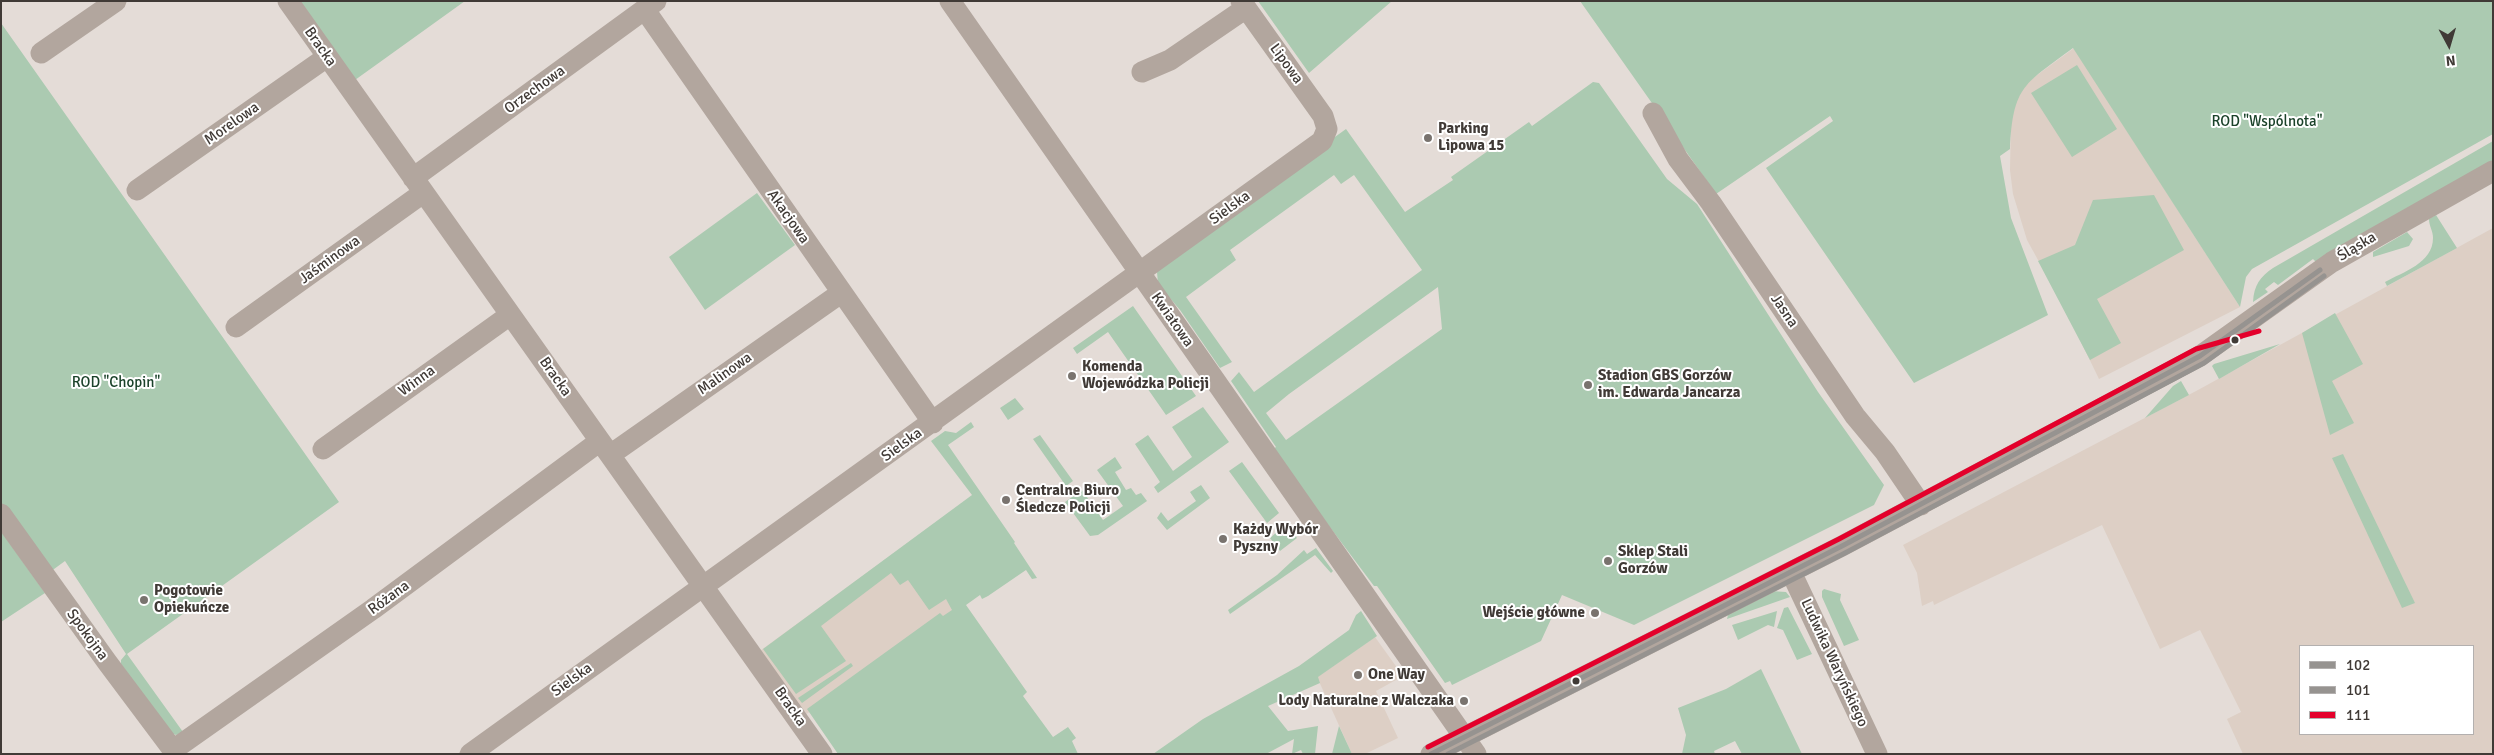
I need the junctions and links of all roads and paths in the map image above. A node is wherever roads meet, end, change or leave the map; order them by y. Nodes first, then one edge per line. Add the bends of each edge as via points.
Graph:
1 (116, 1) edge
2 (288, 1) edge
3 (950, 1) edge
4 (650, 5) edge
5 (1244, 5) edge
6 (41, 53) dead end
7 (327, 57) junction
8 (1142, 72) dead end
9 (1653, 113) dead end
10 (1327, 129) joint
11 (2493, 171) edge
12 (418, 185) junction
13 (137, 190) dead end
14 (1140, 274) junction
15 (841, 293) junction
16 (510, 315) junction
17 (236, 327) dead end
18 (933, 423) junction
19 (605, 448) junction
20 (323, 449) dead end
21 (1921, 505) junction
22 (1, 514) edge
23 (1791, 572) junction
24 (704, 586) junction
25 (1471, 745) edge
26 (174, 752) edge
27 (470, 754) edge
28 (822, 754) edge
29 (1432, 754) edge
30 (1877, 754) edge

1 - 6 street
2 - 7 street, Bracka
3 - 14 street, Kwiatowa
4 - 12 street, Orzechowa
4 - 15 street, Akacjowa
5 - 8 street via 1170,60
5 - 10 street, Lipowa via 1318,108
7 - 12 street, Bracka
7 - 13 street, Morelowa
9 - 21 street, Jasna via 1678,159 1855,416 1885,452
10 - 14 street, Sielska via 1322,141
11 - 21 street, Śląska via 2332,262 2200,356
12 - 16 street, Bracka
12 - 17 street, Jaśminowa
14 - 18 street, Sielska
14 - 25 street, Kwiatowa
15 - 18 street, Akacjowa
15 - 19 street, Malinowa
16 - 19 street, Bracka
16 - 20 street, Winna
18 - 24 street, Sielska
19 - 24 street, Bracka
19 - 26 street, Różana
21 - 23 street, Śląska
22 - 26 street, Spokojna
23 - 25 street, Śląska
23 - 30 street, Ludwika Waryńskiego
24 - 27 street, Sielska
24 - 28 street, Bracka
25 - 29 street, Śląska

